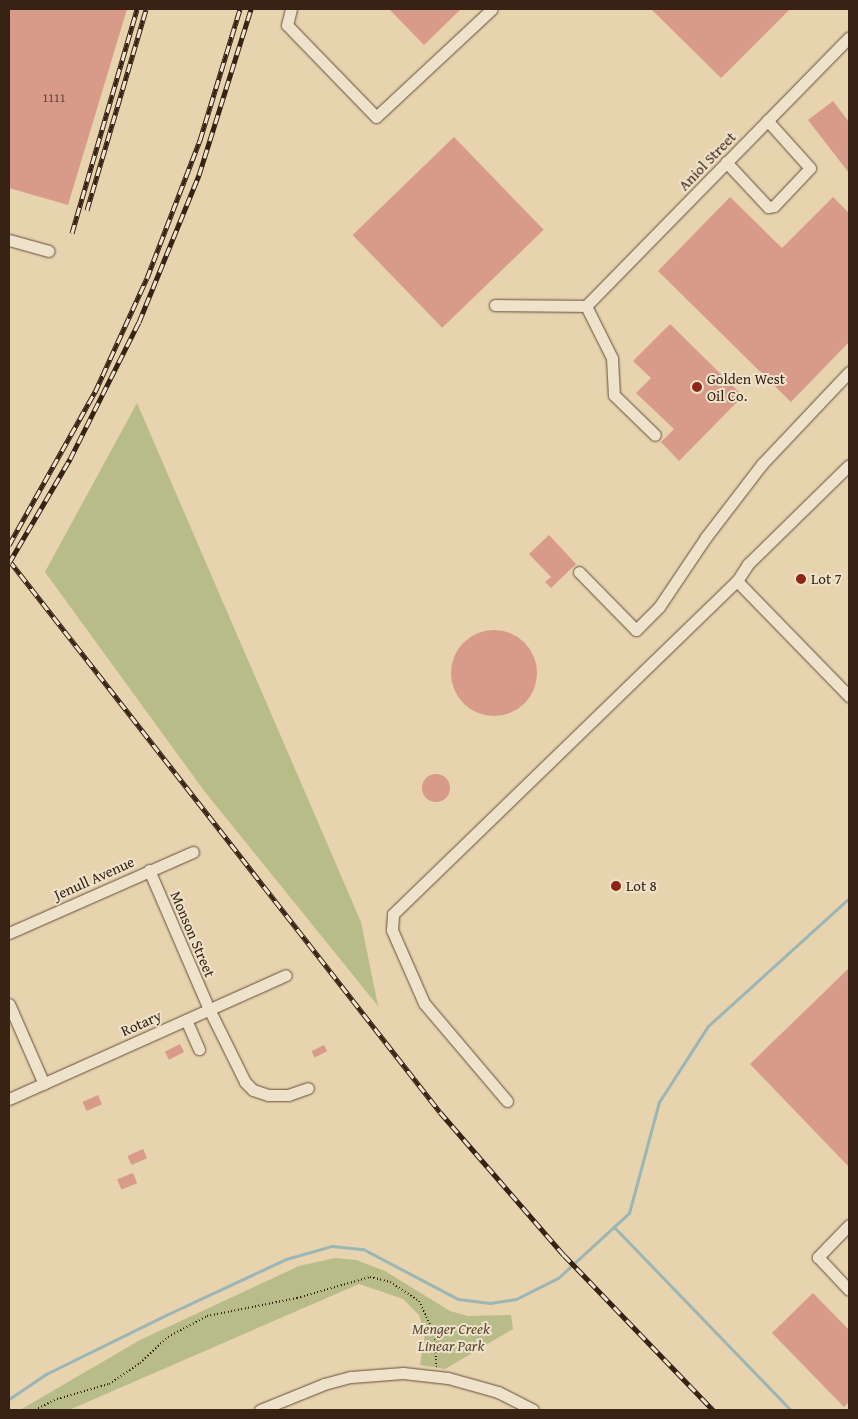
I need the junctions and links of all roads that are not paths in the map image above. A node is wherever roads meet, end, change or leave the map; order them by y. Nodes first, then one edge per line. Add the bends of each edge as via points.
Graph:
1 (291, 9) edge
2 (492, 9) edge
3 (846, 45) edge
4 (767, 120) junction
5 (726, 162) junction
6 (9, 240) edge
7 (49, 251) dead end
8 (495, 305) dead end
9 (586, 306) junction
10 (849, 372) edge
11 (655, 435) dead end
12 (849, 465) edge
13 (579, 572) dead end
14 (737, 581) junction
15 (849, 696) edge
16 (192, 852) dead end
17 (149, 870) junction
18 (9, 933) edge
19 (286, 975) dead end
20 (9, 1004) edge
21 (209, 1009) junction
22 (186, 1020) junction
23 (199, 1049) dead end
24 (44, 1084) junction
25 (308, 1088) dead end
26 (9, 1099) edge
27 (507, 1101) dead end
28 (849, 1225) edge
29 (849, 1290) edge
30 (260, 1410) edge
31 (533, 1410) edge

1 - 2 street via 287,25 376,117
3 - 4 street, Aniol Street
4 - 5 street, Aniol Street
4 - 5 street via 810,168 774,206 768,207
5 - 9 street, Aniol Street
6 - 7 street
8 - 9 street
9 - 11 street via 612,358 614,395
10 - 13 street via 762,464 706,537 659,607 636,630
12 - 14 street via 748,564
14 - 15 street
14 - 27 street via 393,914 392,930 424,1003
16 - 17 street, Jenull Avenue
17 - 18 street, Jenull Avenue
17 - 21 street, Monson Street
19 - 21 street, Rotary
20 - 24 street
21 - 22 street, Rotary
21 - 25 street, Monson Street via 245,1082 253,1090 268,1095 288,1095
22 - 23 street
22 - 24 street, Rotary via 62,1082
24 - 26 street, Rotary
28 - 29 street via 818,1257
30 - 31 street via 324,1384 351,1377 403,1373 448,1378 498,1392

